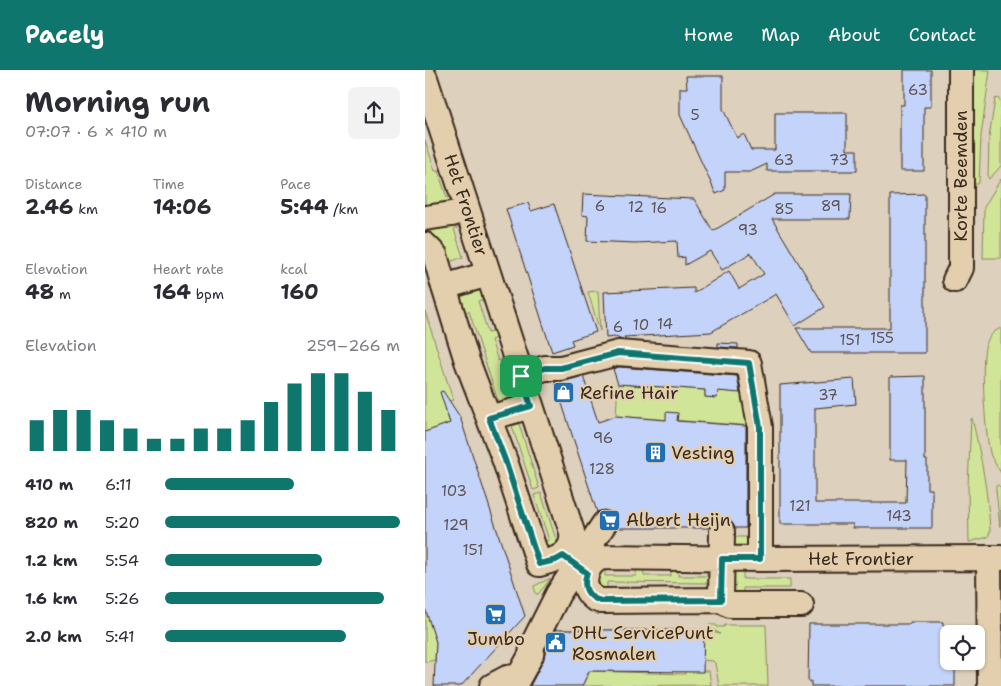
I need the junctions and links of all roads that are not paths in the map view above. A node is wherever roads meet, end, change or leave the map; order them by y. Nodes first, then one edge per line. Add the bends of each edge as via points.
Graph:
1 (961, 70) edge
2 (425, 78) edge
3 (467, 210) junction
4 (425, 218) edge
5 (425, 245) edge
6 (488, 274) junction
7 (955, 280) dead end
8 (444, 287) junction
9 (521, 376) junction
10 (531, 406) junction
11 (489, 418) junction
12 (604, 524) dead end
13 (722, 532) dead end
14 (995, 558) edge
15 (722, 559) junction
16 (760, 559) junction
17 (575, 565) junction
18 (721, 600) junction
19 (801, 605) dead end
20 (516, 681) edge
21 (493, 686) edge
22 (990, 686) edge

1 - 7 street, Korte Beemden via 961,268
2 - 3 street, Het Frontier
3 - 4 street
3 - 6 street, Het Frontier
5 - 8 street via 435,256
6 - 8 street, Het Frontier
6 - 9 street, Het Frontier
8 - 11 street, Het Frontier via 473,380
9 - 10 street, Het Frontier
9 - 16 street via 618,353 749,363 760,427
10 - 11 street
10 - 17 street, Het Frontier via 572,532
11 - 17 street, Het Frontier via 539,564 556,560
12 - 17 street, Het Frontier
13 - 15 street
14 - 16 street, Het Frontier
14 - 22 street
15 - 16 street, Het Frontier
15 - 17 street, Het Frontier via 602,557
15 - 18 street
17 - 18 street via 585,577 590,596 601,601
17 - 20 street, Het Frontier
18 - 19 street via 730,605
20 - 21 street via 507,678

